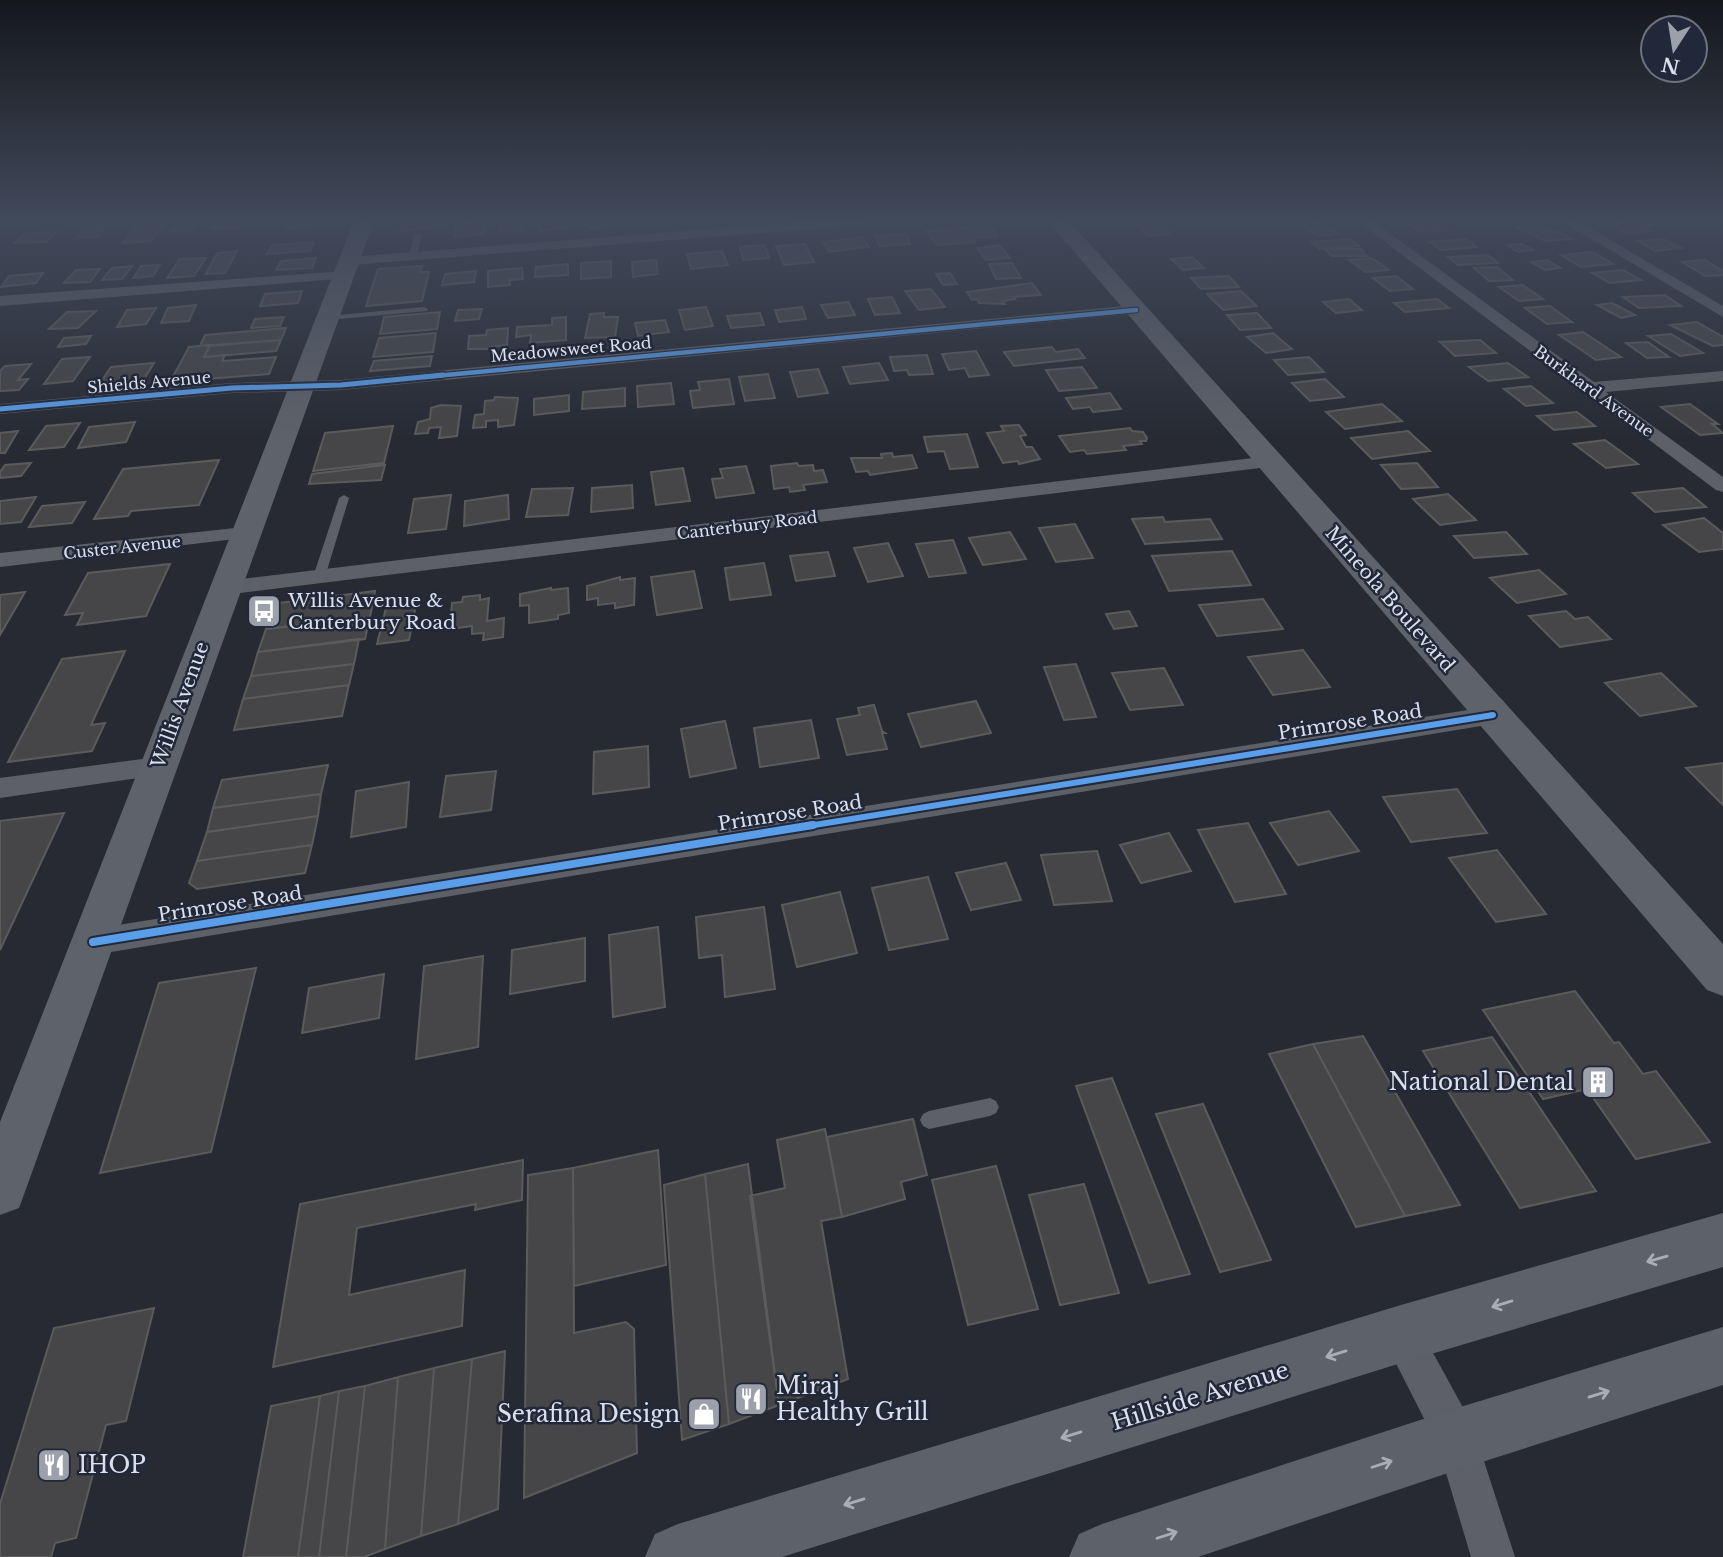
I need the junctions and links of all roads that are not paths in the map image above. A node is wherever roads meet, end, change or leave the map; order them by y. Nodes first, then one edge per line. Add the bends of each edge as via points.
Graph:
1 (85, 294) edge
2 (338, 294) edge
3 (1122, 294) edge
4 (1462, 294) edge
5 (1692, 294) edge
6 (0, 302) edge
7 (424, 309) dead end
8 (1136, 310) junction
9 (1723, 312) edge
10 (328, 318) junction
11 (1723, 376) edge
12 (301, 385) junction
13 (1590, 388) junction
14 (0, 409) edge
15 (1270, 463) junction
16 (1723, 486) edge
17 (344, 498) dead end
18 (245, 533) junction
19 (0, 560) edge
20 (319, 577) junction
21 (224, 588) junction
22 (1493, 715) junction
23 (157, 767) junction
24 (0, 788) edge
25 (93, 942) junction
26 (1723, 976) edge
27 (990, 1107) dead end
28 (929, 1120) dead end
29 (3, 1173) edge
30 (1723, 1240) edge
31 (1401, 1334) junction
32 (1723, 1356) edge
33 (1457, 1439) junction
34 (678, 1557) edge
35 (1102, 1557) edge
36 (1493, 1557) edge

1 - 6 street
2 - 10 main road, Willis Avenue
3 - 8 main road, Mineola Boulevard
4 - 13 street, Burkhard Avenue
5 - 9 street
7 - 10 lane
8 - 12 street, Meadowsweet Road via 341,385
8 - 15 main road, Mineola Boulevard
10 - 12 main road, Willis Avenue
11 - 13 street
12 - 14 street, Shields Avenue
12 - 18 main road, Willis Avenue
13 - 16 street, Burkhard Avenue
15 - 20 street, Canterbury Road
15 - 22 main road, Mineola Boulevard
17 - 20 lane
18 - 19 street, Custer Avenue
18 - 21 main road, Willis Avenue
20 - 21 street, Canterbury Road
21 - 23 main road, Willis Avenue
22 - 25 street, Primrose Road
22 - 26 main road, Mineola Boulevard
23 - 24 street
23 - 25 main road, Willis Avenue
25 - 29 main road, Willis Avenue
27 - 28 lane
30 -> 31 main road, Hillside Avenue
31 - 33 street
31 -> 34 main road, Hillside Avenue
33 -> 32 main road
35 -> 33 main road
33 - 36 street

